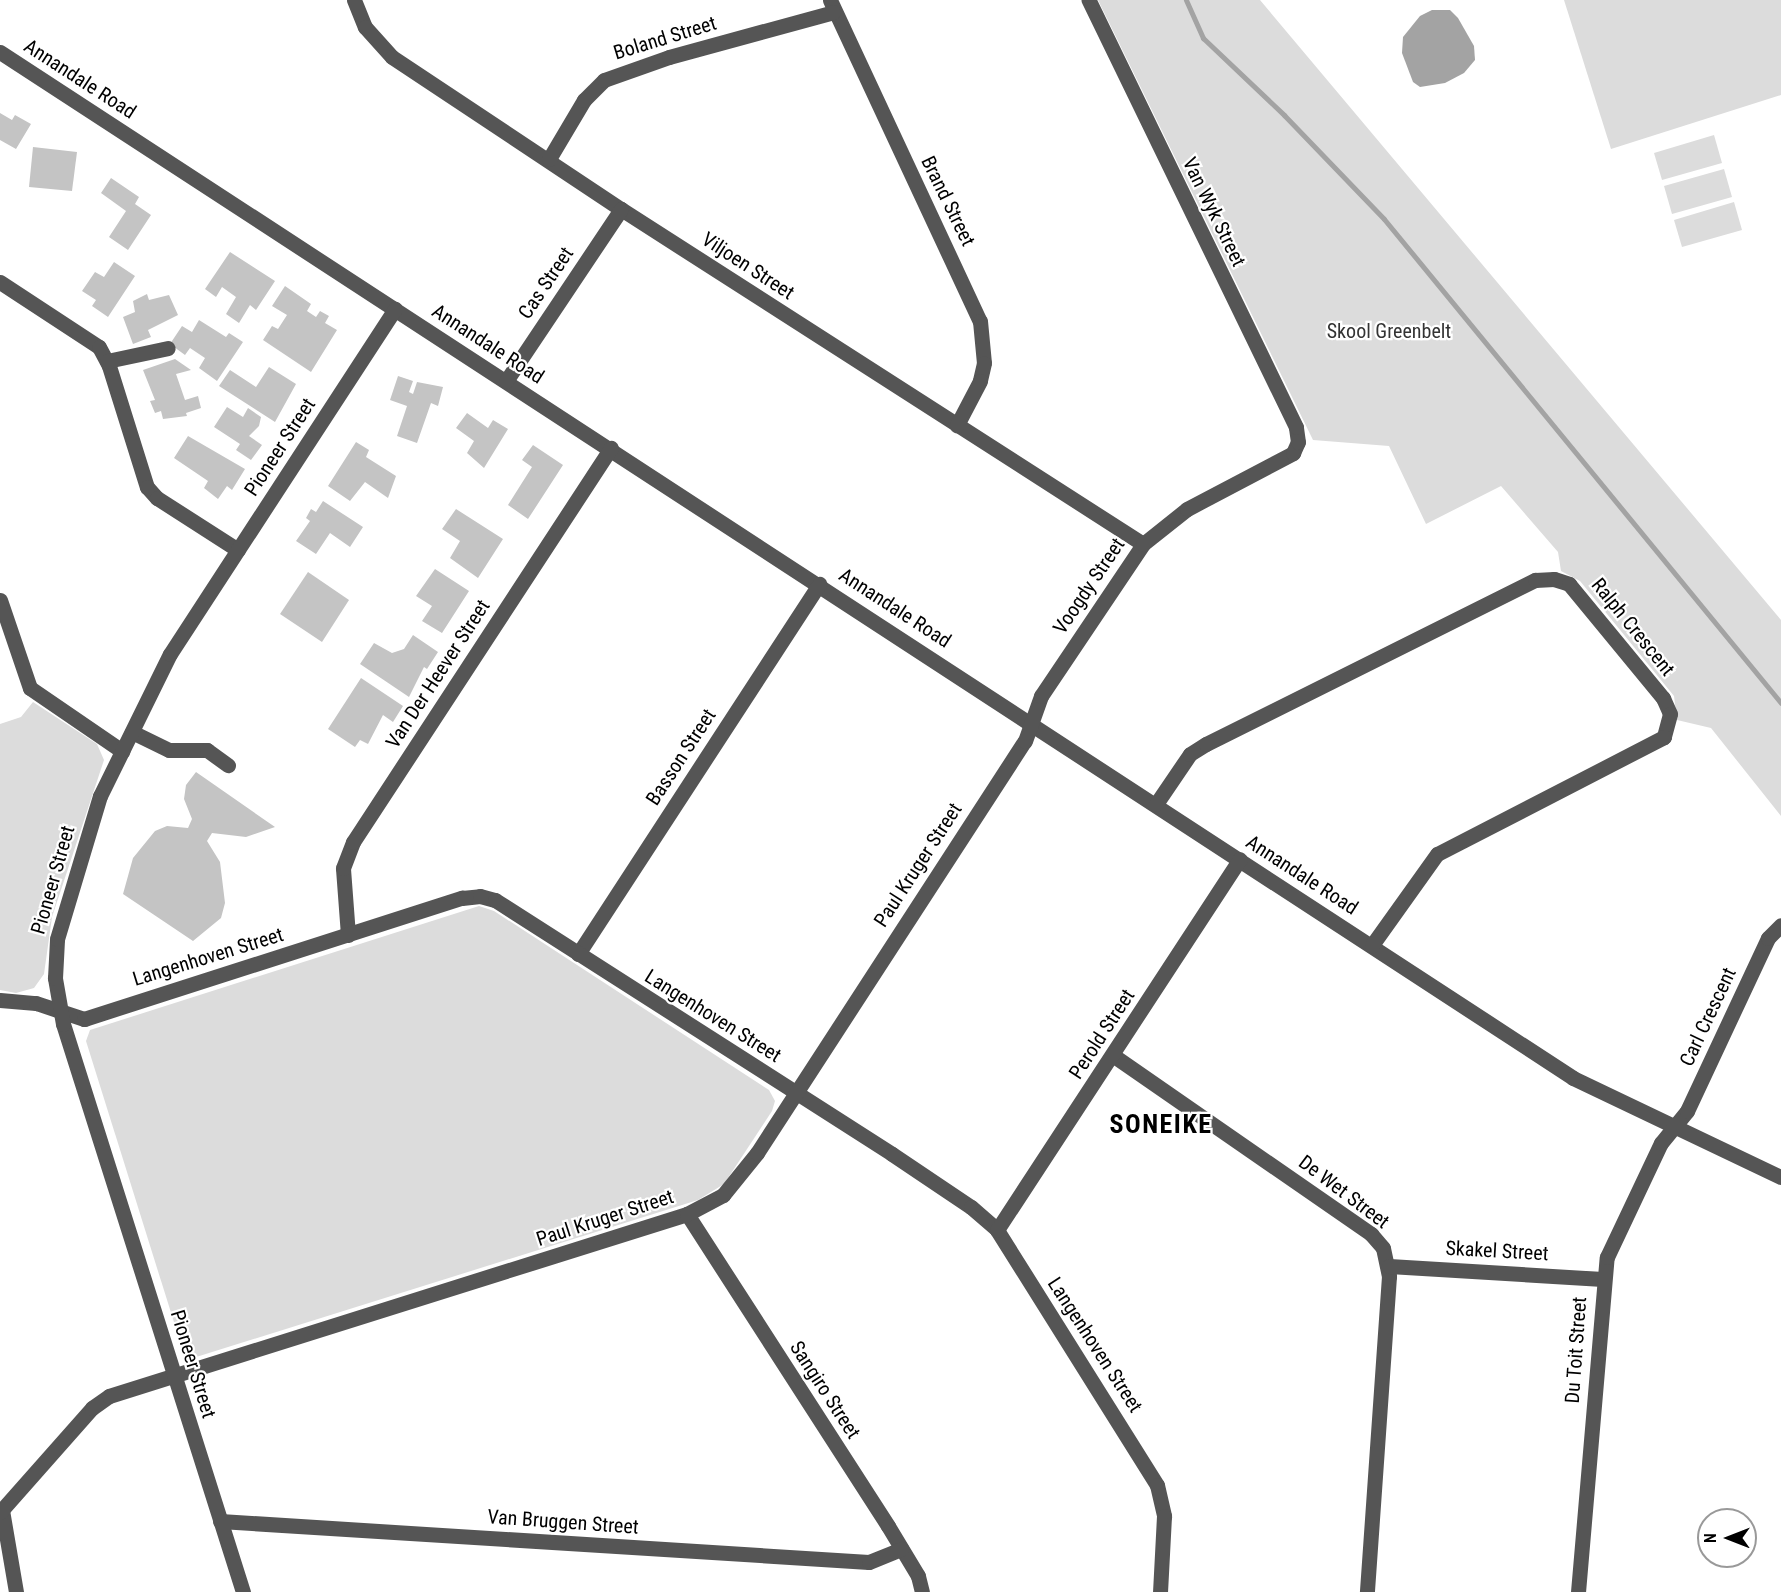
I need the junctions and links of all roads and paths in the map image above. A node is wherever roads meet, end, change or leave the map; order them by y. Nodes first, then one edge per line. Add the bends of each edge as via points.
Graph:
1 (354, 0) edge
2 (1089, 0) edge
3 (831, 6) edge
4 (0, 52) edge
5 (549, 159) junction
6 (621, 209) junction
7 (0, 282) edge
8 (395, 309) junction
9 (168, 348) dead end
10 (107, 361) junction
11 (506, 381) junction
12 (957, 425) junction
13 (1298, 442) joint
14 (611, 448) junction
15 (1143, 544) junction
16 (238, 550) junction
17 (819, 584) junction
18 (0, 600) edge
19 (1032, 722) junction
20 (132, 732) junction
21 (122, 751) junction
22 (228, 765) dead end
23 (1156, 804) junction
24 (1240, 859) junction
25 (1781, 926) edge
26 (348, 935) junction
27 (1372, 945) junction
28 (578, 954) junction
29 (0, 1000) edge
30 (60, 1011) junction
31 (1114, 1056) junction
32 (795, 1092) junction
33 (1674, 1127) junction
34 (1781, 1177) edge
35 (687, 1214) junction
36 (997, 1230) junction
37 (1389, 1266) junction
38 (1603, 1279) junction
39 (174, 1375) junction
40 (1, 1511) edge
41 (220, 1521) junction
42 (901, 1549) junction
43 (16, 1592) edge
44 (243, 1592) edge
45 (922, 1592) edge
46 (1160, 1592) edge
47 (1367, 1592) edge
48 (1578, 1592) edge

1 - 5 street, Viljoen Street via 365,27 392,57
2 - 13 street, Van Wyk Street via 1291,416
3 - 5 street, Boland Street via 604,80 584,100
3 - 12 street, Brand Street via 980,321 982,372
4 - 8 street, Annandale Road
5 - 6 street, Viljoen Street
6 - 11 street, Cas Street
6 - 12 street, Viljoen Street
7 - 10 street via 93,342
8 - 11 street, Annandale Road
8 - 16 street, Pioneer Street
9 - 10 street
10 - 16 street via 147,487 157,498
11 - 14 street, Annandale Road
12 - 15 street, Viljoen Street
13 - 15 street, Voogdy Street via 1293,453 1187,509
14 - 17 street, Annandale Road
14 - 26 street, Van Der Heever Street via 353,842 343,868
15 - 19 street, Voogdy Street via 1041,696
16 - 20 street, Pioneer Street via 178,639
17 - 19 street, Annandale Road
17 - 28 street, Basson Street
18 - 21 street via 30,688
19 - 23 street, Annandale Road
19 - 32 street, Paul Kruger Street via 1025,741
20 - 21 street, Pioneer Street
20 - 22 street via 169,750 207,750
21 - 30 street, Pioneer Street via 100,796 62,914 55,959
23 - 24 street, Annandale Road
23 - 27 street, Ralph Crescent via 1190,754 1206,744 1535,580 1554,579 1569,584 1663,698 1670,714 1664,737 1437,854
24 - 27 street, Annandale Road
24 - 31 street, Perold Street
25 - 33 street, Carl Crescent via 1768,938 1688,1111
26 - 28 street, Langenhoven Street via 462,898 480,896 495,900
26 - 30 street, Langenhoven Street via 84,1018
27 - 33 street, Annandale Road via 1573,1078
28 - 32 street, Langenhoven Street
29 - 30 street, Langenhoven Street via 36,1003
30 - 39 street, Pioneer Street
31 - 36 street, Perold Street
31 - 37 street, De Wet Street via 1371,1234 1383,1248
32 - 35 street, Paul Kruger Street via 732,1186 715,1201
32 - 36 street, Langenhoven Street via 964,1201
33 - 34 street, Annandale Road
33 - 38 street, Du Toit Street via 1660,1143 1616,1237
35 - 39 street, Paul Kruger Street
35 - 42 street, Sangiro Street
36 - 46 street, Langenhoven Street via 1157,1485 1164,1516
37 - 38 street, Skakel Street
37 - 47 street
38 - 48 street, Du Toit Street
39 - 40 street, Paul Kruger Street via 98,1403
39 - 41 street, Pioneer Street
40 - 43 street
41 - 42 street, Van Bruggen Street via 869,1562
41 - 44 street, Pioneer Street
42 - 45 street, Sangiro Street

